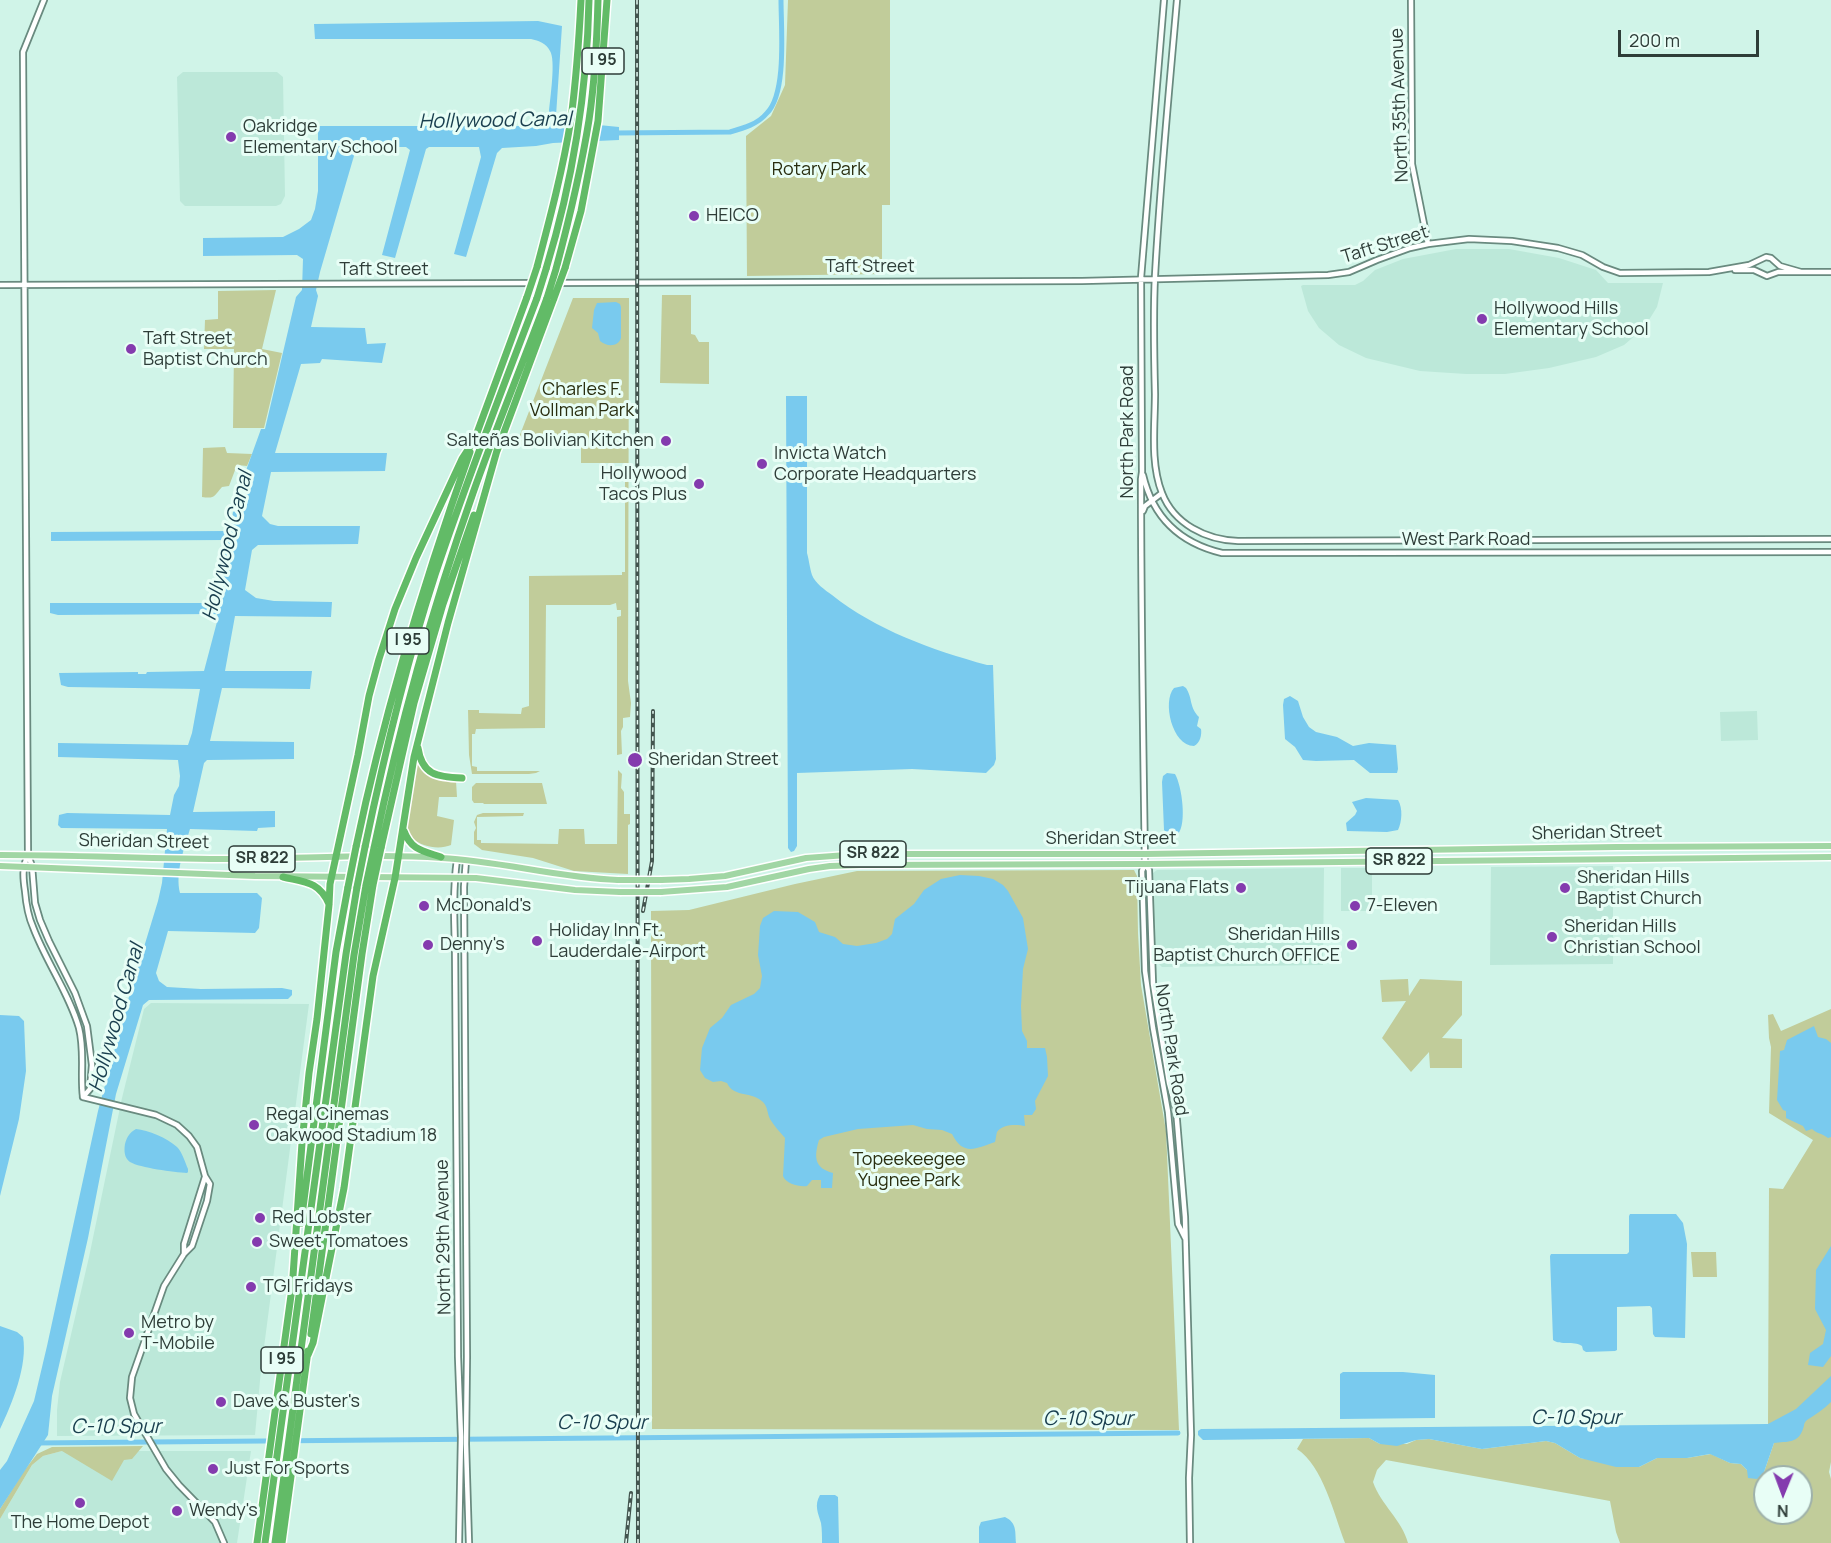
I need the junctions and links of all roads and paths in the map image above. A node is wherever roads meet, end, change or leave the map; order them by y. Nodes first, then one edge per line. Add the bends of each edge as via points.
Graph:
1 (44, 0) edge
2 (581, 0) edge
3 (589, 0) edge
4 (598, 0) edge
5 (608, 0) edge
6 (1164, 0) edge
7 (1177, 0) edge
8 (1411, 0) edge
9 (1428, 244) junction
10 (1758, 262) junction
11 (1776, 264) junction
12 (1728, 270) junction
13 (1758, 272) junction
14 (1831, 272) edge
15 (1774, 273) junction
16 (1801, 273) junction
17 (1141, 278) junction
18 (1155, 278) junction
19 (0, 285) edge
20 (23, 285) junction
21 (550, 298) junction
22 (475, 439) junction
23 (498, 447) junction
24 (1142, 472) junction
25 (1155, 472) joint
26 (1162, 493) junction
27 (1152, 501) junction
28 (1142, 513) junction
29 (1831, 539) edge
30 (1831, 552) edge
31 (417, 745) junction
32 (462, 778) dead end
33 (403, 828) junction
34 (1831, 846) edge
35 (377, 848) junction
36 (1468, 849) junction
37 (1341, 850) junction
38 (1145, 854) junction
39 (0, 855) edge
40 (28, 855) junction
41 (335, 857) junction
42 (398, 857) junction
43 (1831, 857) edge
44 (441, 858) junction
45 (457, 859) junction
46 (466, 860) junction
47 (1468, 860) junction
48 (1330, 862) junction
49 (1145, 864) junction
50 (0, 866) edge
51 (23, 866) junction
52 (32, 866) junction
53 (282, 877) junction
54 (331, 877) junction
55 (395, 878) junction
56 (454, 878) junction
57 (465, 878) junction
58 (369, 885) junction
59 (329, 905) junction
60 (83, 1098) junction
61 (292, 1291) junction
62 (308, 1355) junction
63 (463, 1437) junction
64 (463, 1444) junction
65 (291, 1453) junction
66 (224, 1543) edge
67 (257, 1543) edge
68 (265, 1543) edge
69 (275, 1543) edge
70 (282, 1543) edge
71 (459, 1543) edge
72 (469, 1543) edge
73 (1190, 1543) edge

1 - 20 street via 23,52
2 - 22 highway, I 95, bridge via 571,118 553,207 527,297
3 - 68 highway, bridge via 581,119 560,218 537,298 467,484 412,650 365,847 346,954
4 - 21 highway, bridge via 589,119
5 - 21 highway, I 95, bridge via 594,147 565,268
6 - 17 street, North Park Road
7 - 18 street, North Park Road
8 - 9 street, North 35th Avenue via 1412,164
9 - 12 street, Taft Street via 1481,239 1542,245 1582,255 1620,273
9 - 18 street, Taft Street via 1395,252 1349,272 1328,275
10 - 11 street via 1766,257
10 - 12 street, Taft Street
10 - 13 street
11 - 15 street
11 - 16 street
12 - 13 street, Taft Street
13 - 15 street via 1764,276
14 - 16 street
15 - 16 street
17 - 18 street, Taft Street
17 - 20 street, Taft Street
17 - 24 street, North Park Road
18 - 25 street, North Park Road
19 - 20 street, Taft Street
20 - 40 street
21 - 23 highway, I 95
21 - 35 highway via 472,495 413,681 385,795
22 - 41 highway via 462,459 395,609 369,696
22 - 61 highway, I 95, bridge via 439,541 370,780 336,952
23 - 31 highway
23 - 35 highway, I 95 via 443,604
24 - 27 street, West Park Road
24 - 28 street, North Park Road
25 - 26 street, West Park Road
26 - 27 street
26 - 29 street, West Park Road via 1176,515 1189,526 1224,541
27 - 28 street
27 - 30 street, West Park Road via 1168,525 1184,539 1222,553
28 - 38 street, North Park Road
31 - 32 highway via 420,760 431,773
31 - 33 highway
33 - 42 highway
33 - 44 highway via 413,847
34 - 36 main road, Sheridan Street / SR 822
35 - 58 highway, I 95, bridge
36 - 37 main road, Sheridan Street / SR 822
36 - 47 main road
37 - 38 main road, Sheridan Street / SR 822
37 - 48 main road
38 - 46 main road, Sheridan Street / SR 822, bridge via 839,855 806,858 725,876 661,880 569,876
38 - 49 street, North Park Road
39 - 40 main road, Sheridan Street / SR 822
40 - 41 main road, Sheridan Street / SR 822
40 - 51 street
40 - 52 street
41 - 42 main road, Sheridan Street / SR 822
41 - 54 highway
42 - 44 main road, Sheridan Street / SR 822
42 - 55 highway
43 - 47 main road, Sheridan Street / SR 822
44 - 45 main road, Sheridan Street / SR 822
45 - 46 main road, Sheridan Street / SR 822
45 - 56 street, North 29th Avenue
46 - 57 street, North 29th Avenue
47 - 48 main road, Sheridan Street / SR 822
48 - 49 main road, Sheridan Street / SR 822
49 - 57 main road, Sheridan Street / SR 822, bridge via 840,866 727,887 661,892 575,890
49 - 73 street, North Park Road via 1149,870 1153,984 1176,1109 1185,1238
50 - 51 main road, Sheridan Street / SR 822
51 - 52 main road, Sheridan Street / SR 822
51 - 60 street via 32,926 79,1028
52 - 53 main road, Sheridan Street / SR 822
52 - 60 street via 40,920 87,1026 92,1065 90,1089
53 - 54 main road, Sheridan Street / SR 822
53 - 59 highway via 317,886
54 - 55 main road, Sheridan Street / SR 822
54 - 59 highway
55 - 56 main road, Sheridan Street / SR 822
55 - 62 highway via 373,976 339,1210 314,1343
56 - 57 main road, Sheridan Street / SR 822
56 - 63 street, North 29th Avenue via 458,1346
57 - 63 street, North 29th Avenue via 467,1337
58 - 62 highway, I 95
58 - 65 highway via 354,955 290,1431
59 - 61 highway via 302,1143
60 - 66 street via 156,1114 177,1125 197,1147 210,1184 192,1246 164,1286 130,1390 134,1414 153,1447 179,1485 215,1522
61 - 67 highway, I 95
62 - 65 highway, I 95
63 - 64 street, North 29th Avenue
64 - 71 street, North 29th Avenue
64 - 72 street, North 29th Avenue
65 - 69 highway
65 - 70 highway, I 95

